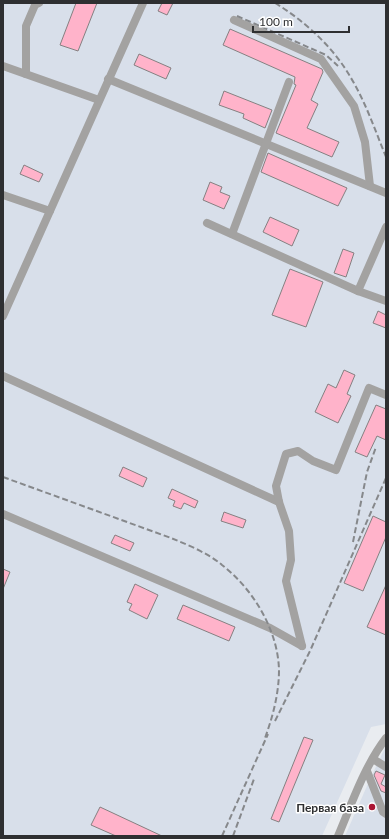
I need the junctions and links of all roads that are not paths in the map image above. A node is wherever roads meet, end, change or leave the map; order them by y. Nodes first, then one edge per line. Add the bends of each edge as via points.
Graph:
1 (39, 3) edge
2 (143, 3) edge
3 (234, 20) dead end
4 (3, 66) edge
5 (26, 74) junction
6 (108, 79) junction
7 (289, 82) dead end
8 (99, 100) junction
9 (266, 144) junction
10 (370, 186) junction
11 (386, 193) edge
12 (3, 195) edge
13 (50, 211) junction
14 (207, 223) dead end
15 (386, 227) edge
16 (232, 234) junction
17 (358, 290) junction
18 (386, 301) edge
19 (3, 316) edge
20 (3, 376) edge
21 (386, 395) edge
22 (279, 502) junction
23 (3, 514) edge
24 (386, 738) edge
25 (373, 759) junction
26 (386, 767) edge
27 (367, 771) junction
28 (386, 814) edge
29 (338, 836) edge

1 - 5 street via 35,5 26,26
2 - 6 street
3 - 10 street via 321,59 354,106 365,142
4 - 5 street
5 - 8 street
6 - 8 street
6 - 9 street
7 - 9 street
8 - 13 street
9 - 10 street
9 - 16 street
10 - 11 street
12 - 13 street
13 - 19 street
14 - 16 street
15 - 17 street
16 - 17 street
17 - 18 street
20 - 22 street
21 - 22 street via 369,388 336,470 313,461 298,451 286,454 276,486
22 - 23 street via 289,531 291,560 286,581 302,646 270,628
24 - 25 street
25 - 26 street
25 - 27 street
27 - 28 street
27 - 29 street

